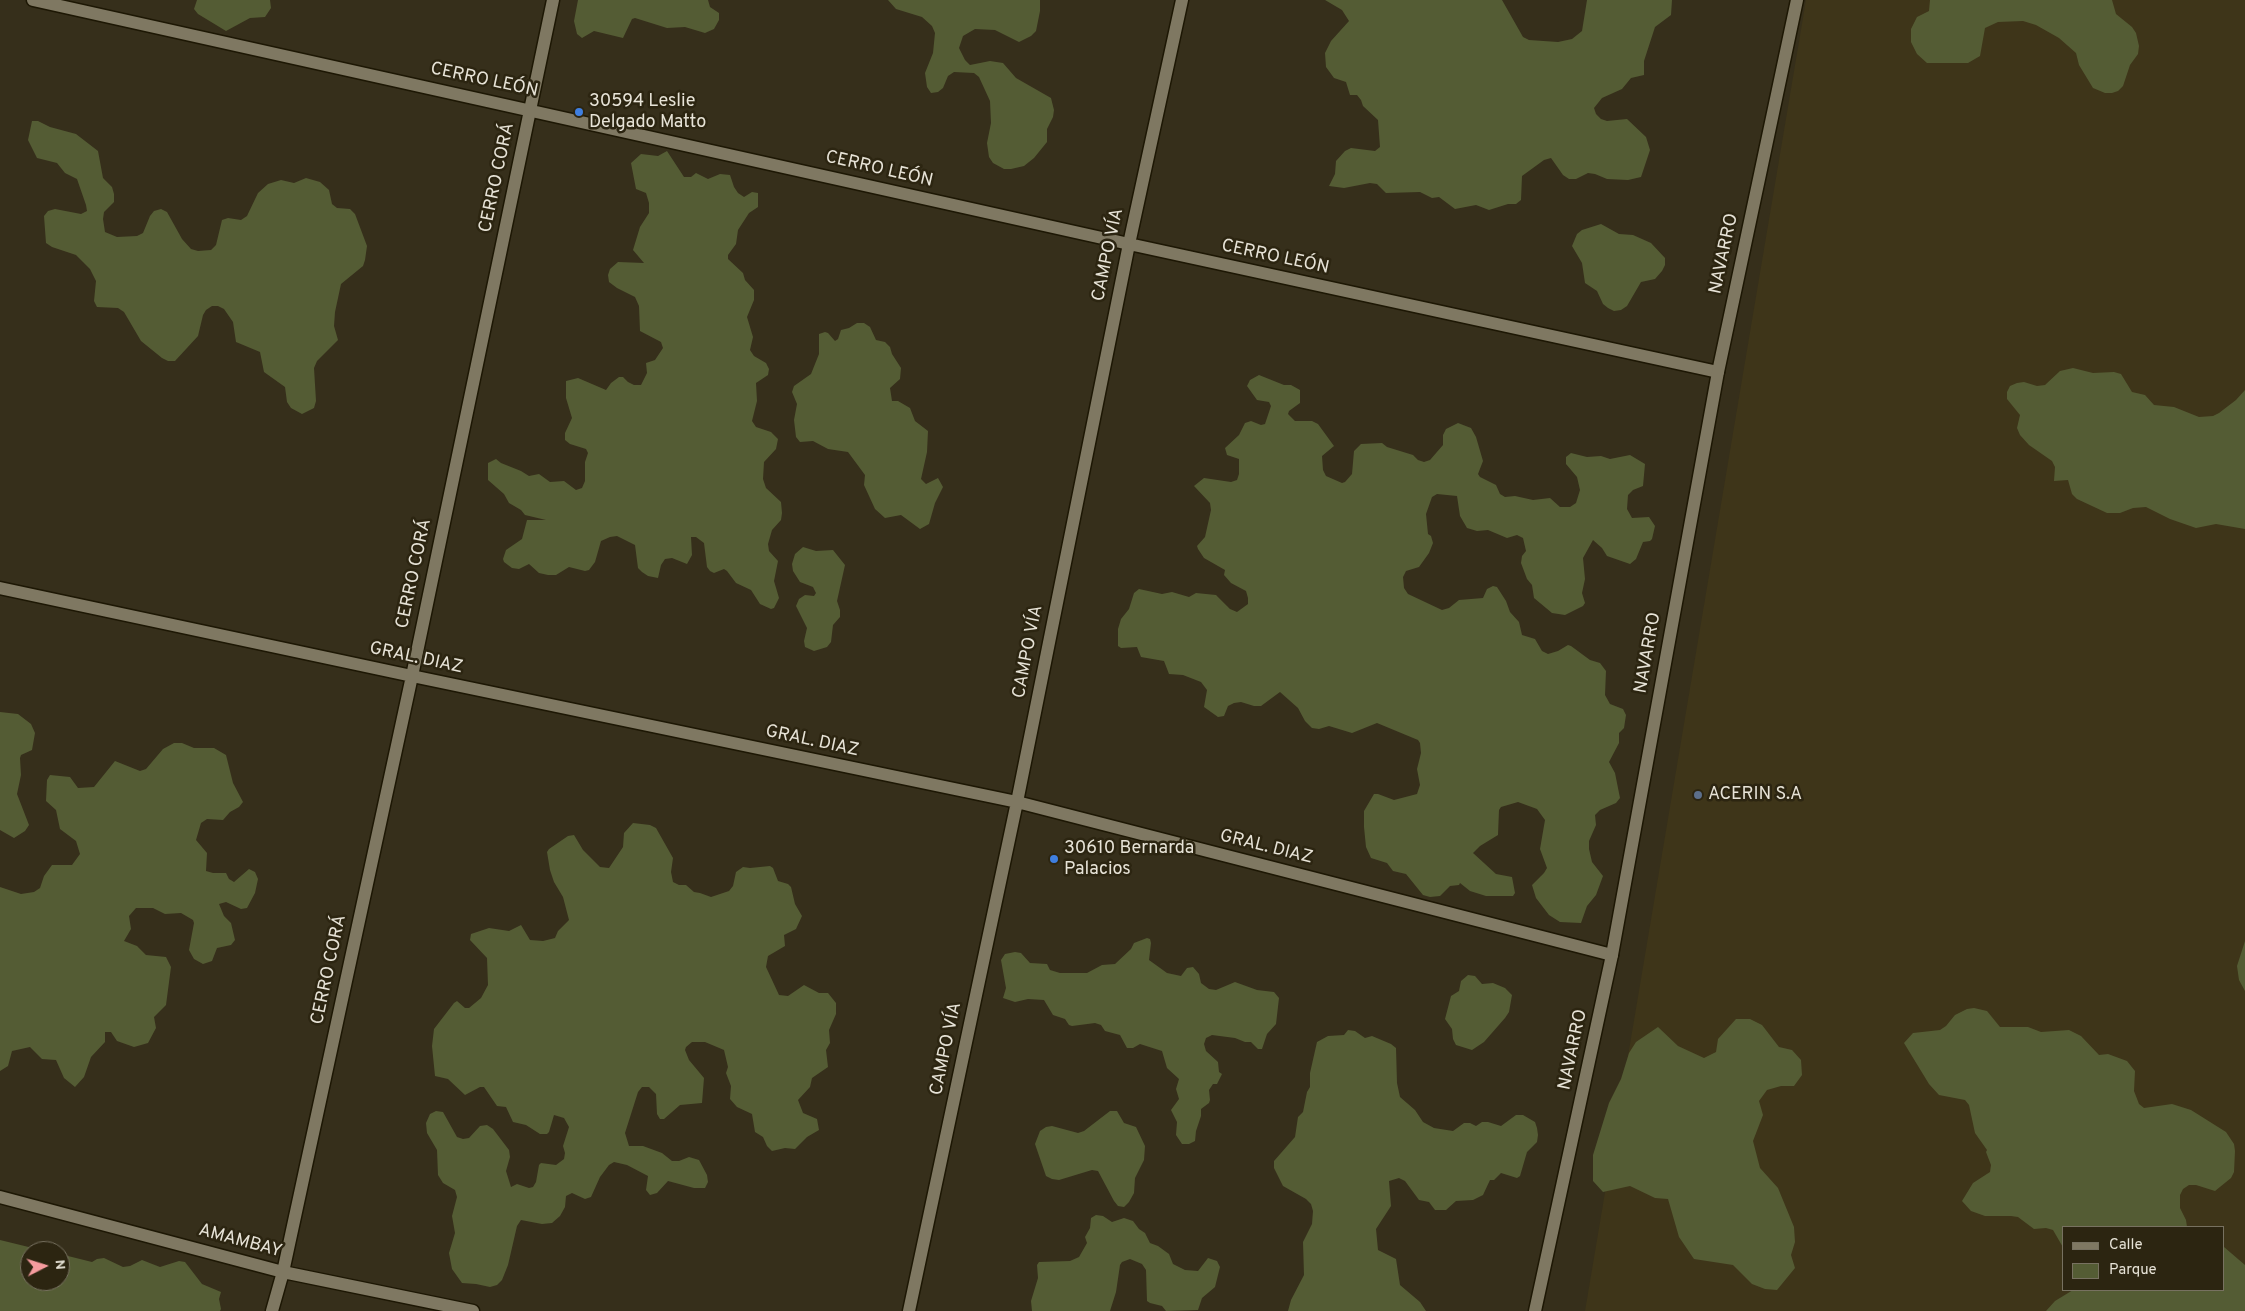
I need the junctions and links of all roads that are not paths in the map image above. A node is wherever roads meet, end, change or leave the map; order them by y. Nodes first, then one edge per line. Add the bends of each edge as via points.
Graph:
1 (33, 0) edge
2 (553, 0) edge
3 (1182, 0) edge
4 (1797, 0) edge
5 (530, 110) junction
6 (1129, 244) junction
7 (1718, 372) junction
8 (0, 588) edge
9 (412, 676) junction
10 (1017, 802) junction
11 (1612, 955) junction
12 (0, 1197) edge
13 (283, 1272) junction
14 (438, 1308) edge
15 (272, 1311) edge
16 (473, 1311) edge
17 (909, 1311) edge
18 (1535, 1311) edge

1 - 5 street, CERRO LEÓN
2 - 5 street, CERRO CORÁ
3 - 6 street, CAMPO VÍA
4 - 7 street, NAVARRO
5 - 6 street, CERRO LEÓN
5 - 9 street, CERRO CORÁ
6 - 7 street, CERRO LEÓN
6 - 10 street, CAMPO VÍA
7 - 11 street, NAVARRO
8 - 9 street, GRAL. DIAZ
9 - 10 street, GRAL. DIAZ
9 - 13 street, CERRO CORÁ
10 - 11 street, GRAL. DIAZ
10 - 17 street, CAMPO VÍA
11 - 18 street, NAVARRO
12 - 13 street, AMAMBAY
13 - 14 street, AMAMBAY
13 - 15 street, CERRO CORÁ
14 - 16 street, AMAMBAY

